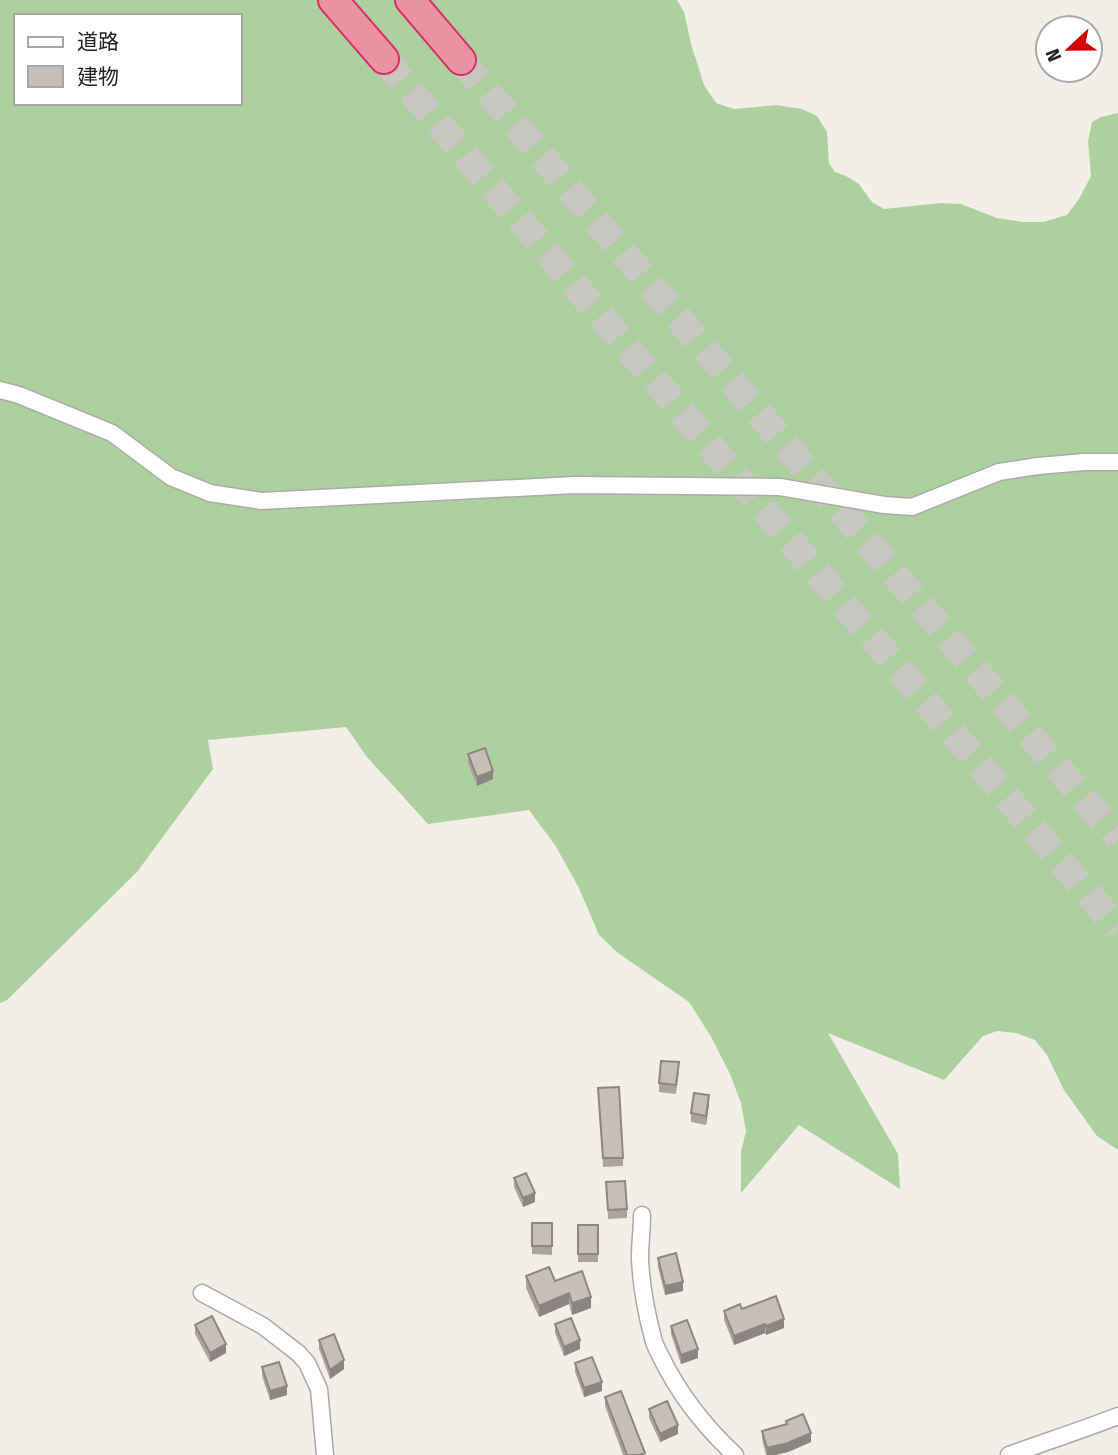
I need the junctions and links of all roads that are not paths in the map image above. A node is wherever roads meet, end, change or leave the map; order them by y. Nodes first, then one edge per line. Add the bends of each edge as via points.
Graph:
1 (333, 0) edge
2 (411, 0) edge
3 (384, 60) tunnel mouth
4 (461, 60) tunnel mouth
5 (0, 390) edge
6 (1118, 462) edge
7 (642, 1215) dead end
8 (202, 1293) dead end
9 (1118, 1416) edge
10 (325, 1455) edge
11 (735, 1455) edge
12 (1009, 1455) edge

1 - 3 highway
2 - 4 highway
5 - 6 street via 112,433 171,477 210,493 261,501 575,485 780,487 912,507 999,472
7 - 11 street via 640,1259 653,1340 691,1406
8 - 10 street via 263,1326 307,1363 319,1389
9 - 12 street

